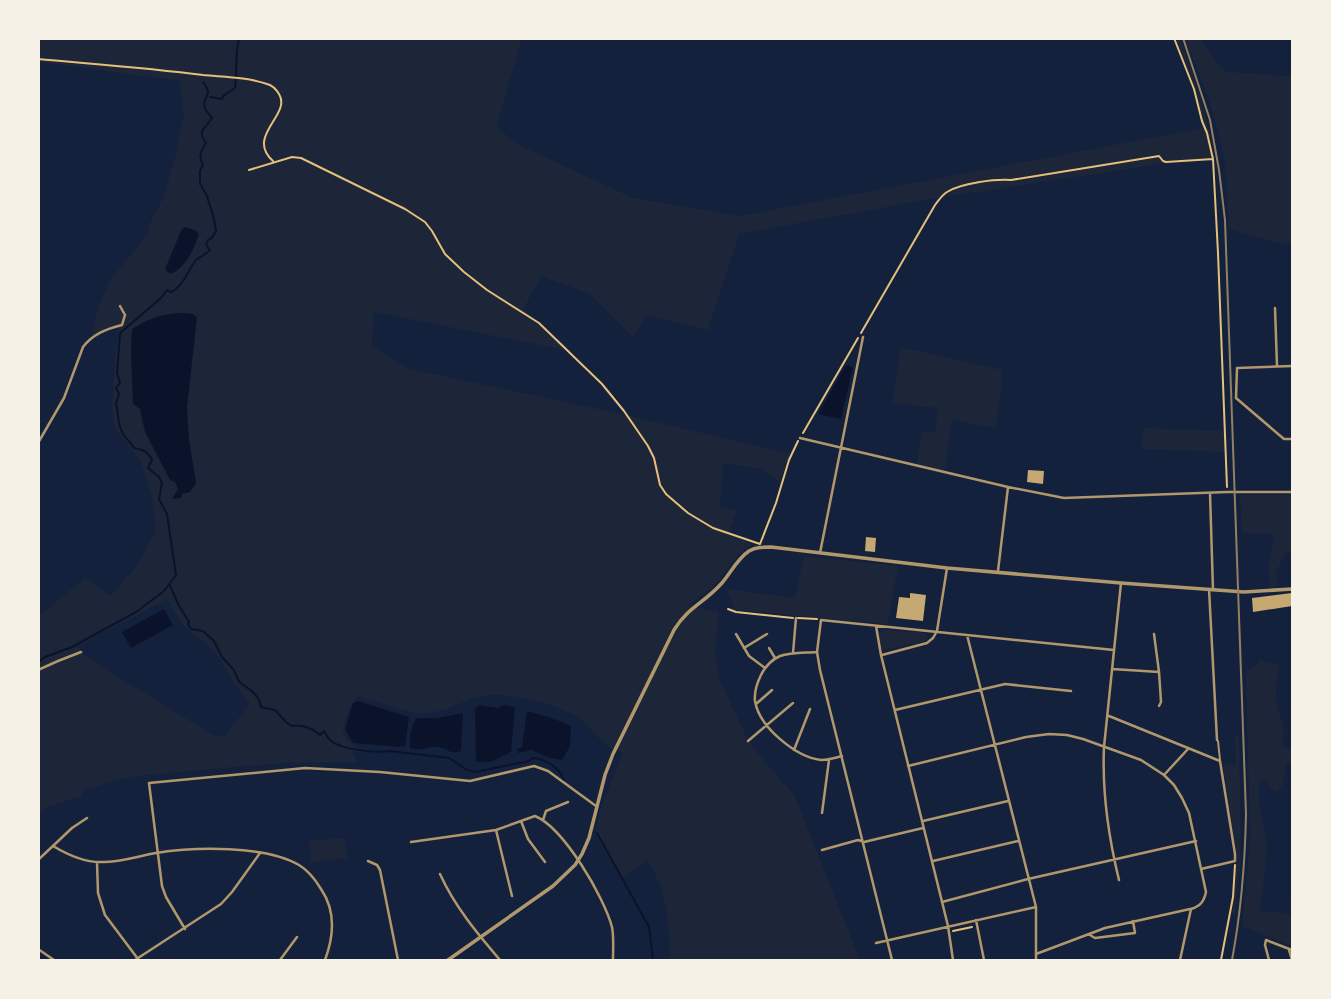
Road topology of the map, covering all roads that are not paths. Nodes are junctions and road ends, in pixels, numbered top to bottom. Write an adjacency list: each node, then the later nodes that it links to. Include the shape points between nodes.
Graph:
1 (120, 306): 8 (street, via 125,314 122,324 100,332 83,347 64,398)
2 (1275, 308): 4 (street)
3 (863, 337): 9 (street)
4 (1277, 366): 5 (street); 7 (street, via 1237,368 1236,398 1284,439)
5 (1293, 366)
6 (800, 438): 9 (street)
7 (1293, 439)
8 (38, 443)
9 (841, 448): 10 (street); 13 (street)
10 (1008, 488): 12 (street, via 1064,498); 15 (street)
11 (1293, 492): 12 (street)
12 (1210, 493): 18 (street)
13 (820, 553): 14 (street); 61 (street, via 771,547 751,550 713,592 684,615 613,754)
14 (947, 568): 15 (street); 21 (street)
15 (998, 572): 16 (street)
16 (1121, 583): 18 (street); 28 (street)
17 (1293, 589): 18 (street)
18 (1211, 590): 48 (street)
19 (796, 618): 31 (street)
20 (876, 626): 21 (street); 30 (street, via 821,620); 32 (street)
21 (937, 631): 25 (street); 32 (street, via 927,643)
22 (736, 634): 26 (street)
23 (767, 634): 26 (street)
24 (1154, 634): 37 (street)
25 (967, 635): 28 (street); 39 (street)
26 (744, 648): 34 (street)
27 (769, 648): 33 (street)
28 (1114, 650): 35 (street)
29 (81, 652): 36 (street)
30 (817, 652): 31 (street); 54 (street)
31 (793, 653): 33 (street)
32 (881, 655): 45 (street)
33 (775, 658): 34 (street)
34 (765, 668): 42 (street, via 758,680)
35 (1112, 669): 37 (street); 46 (street)
36 (38, 670)
37 (1160, 672): 43 (street)
38 (772, 690): 42 (street)
39 (981, 690): 40 (street, via 1008,684); 45 (street); 50 (street)
40 (1071, 691)
41 (793, 702): 47 (street)
42 (756, 704): 47 (street)
43 (1159, 706)
44 (810, 709): 53 (street)
45 (895, 710): 57 (street)
46 (1108, 716): 51 (street); 52 (street)
47 (767, 725): 49 (street); 53 (street)
48 (1217, 740): 56 (lane)
49 (748, 741)
50 (994, 744): 51 (street, via 1049,734); 57 (street); 59 (street)
51 (1104, 747): 58 (street, via 1141,760); 77 (street, via 1104,796)
52 (1189, 748): 56 (street); 58 (street)
53 (794, 750): 55 (street)
54 (843, 756): 55 (street); 72 (street)
55 (829, 760): 62 (street)
56 (1220, 761): 84 (street, via 1235,861)
57 (908, 766): 66 (street)
58 (1164, 775): 70 (street, via 1182,798)
59 (1008, 800): 66 (street); 69 (street)
60 (568, 802): 64 (street, via 546,811)
61 (597, 807): 75 (street, via 534,766 470,781 304,768 149,783); 79 (street)
62 (822, 813)
63 (87, 818): 73 (street)
64 (543, 820): 65 (street); 79 (street)
65 (521, 821): 68 (street); 82 (street)
66 (922, 822): 67 (street)
67 (923, 828): 72 (street); 83 (street)
68 (496, 830): 71 (street); 88 (street)
69 (1018, 841): 83 (street); 86 (street)
70 (1196, 841): 77 (street); 84 (street)
71 (411, 842)
72 (864, 842): 74 (street); 99 (street)
73 (53, 846): 78 (street); 80 (street)
74 (822, 850)
75 (157, 853): 76 (street, via 197,849); 80 (street); 95 (street, via 166,897)
76 (260, 853): 95 (street, via 221,904); 107 (street, via 300,866 324,893 333,925)
77 (1114, 859): 86 (street); 87 (street)
78 (38, 860)
79 (579, 860): 98 (street, via 553,886); 111 (street, via 612,929)
80 (97, 862): 104 (street, via 98,893 105,915)
81 (368, 862): 108 (street, via 380,870)
82 (545, 862)
83 (932, 862): 89 (street)
84 (1202, 869): 91 (street, via 1204,901)
85 (440, 874): 98 (street, via 451,898)
86 (1028, 879): 89 (street); 90 (street)
87 (1119, 880)
88 (512, 896)
89 (942, 902): 94 (street)
90 (1036, 907): 92 (street); 103 (street)
91 (1191, 909): 93 (street); 116 (street)
92 (976, 920): 94 (street); 114 (street)
93 (1133, 921): 96 (street); 96 (street, via 1135,933 1094,938)
94 (948, 926): 99 (street); 113 (street)
95 (185, 929): 104 (street)
96 (1089, 934): 103 (street)
97 (298, 937): 106 (street)
98 (481, 937): 109 (street); 110 (street)
99 (888, 940): 100 (street); 112 (street)
100 (876, 943)
101 (38, 949): 105 (street)
102 (1291, 950): 117 (street, via 1266,940); 118 (street)
103 (1035, 954): 115 (street)
104 (137, 960)
105 (54, 961)
106 (280, 961)
107 (325, 961)
108 (398, 961)
109 (448, 961)
110 (500, 961)
111 (613, 961)
112 (892, 961)
113 (953, 961)
114 (984, 961)
115 (1035, 961)
116 (1180, 961)
117 (1269, 961)
118 (1292, 961)

